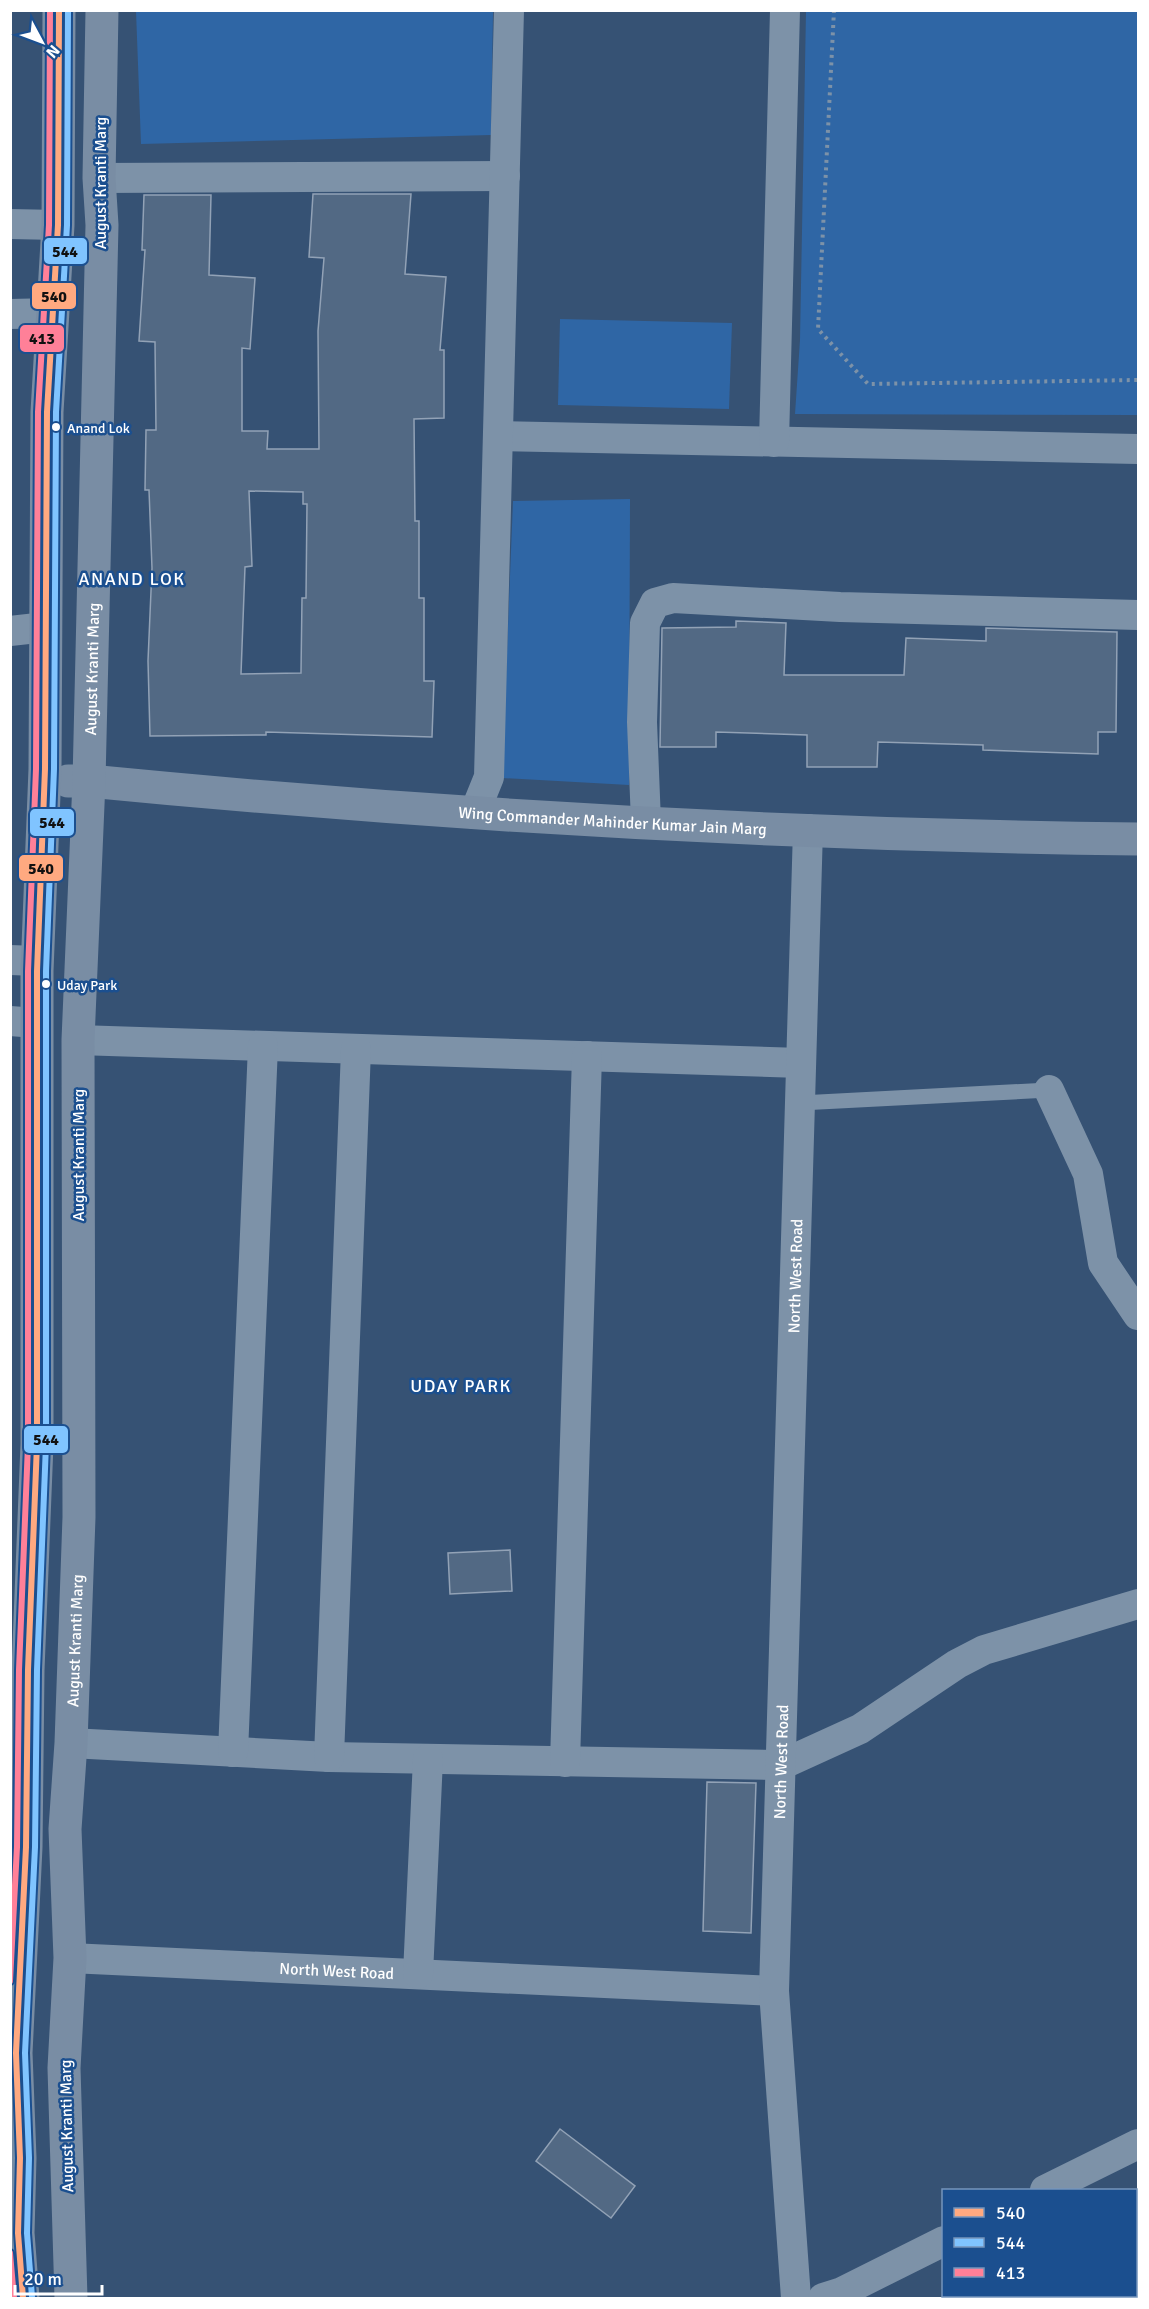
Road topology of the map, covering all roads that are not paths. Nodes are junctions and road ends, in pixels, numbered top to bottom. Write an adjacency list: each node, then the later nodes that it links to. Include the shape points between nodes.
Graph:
1 (59, 10): 8 (main road)
2 (102, 10): 6 (main road, August Kranti Marg)
3 (509, 10): 5 (street)
4 (785, 10): 12 (street)
5 (505, 176): 6 (street); 11 (street)
6 (99, 178): 17 (main road, August Kranti Marg)
7 (10, 224): 8 (street)
8 (58, 225): 9 (main road)
9 (53, 313): 10 (street); 15 (main road, via 47,412)
10 (10, 315)
11 (498, 436): 12 (street); 19 (street, via 489,777)
12 (774, 442): 13 (street)
13 (1138, 449)
14 (1138, 615): 20 (street, via 673,598 655,603 645,623 642,722)
15 (46, 627): 16 (street); 18 (main road)
16 (10, 631)
17 (89, 781): 18 (main road, Wing Commander Mahinder Kumar Jain Marg); 19 (main road, Wing Commander Mahinder Kumar Jain Marg); 25 (main road, August Kranti Marg)
18 (44, 782): 23 (main road)
19 (474, 814): 20 (main road, Wing Commander Mahinder Kumar Jain Marg)
20 (646, 822): 21 (main road, Wing Commander Mahinder Kumar Jain Marg)
21 (808, 829): 22 (main road, Wing Commander Mahinder Kumar Jain Marg); 29 (street, North West Road)
22 (1138, 839)
23 (24, 961): 24 (main road)
24 (23, 1022): 45 (main road, via 37,1444 16,2053 20,2158)
25 (78, 1040): 26 (street); 34 (main road, August Kranti Marg, via 79,1517)
26 (263, 1046): 27 (street); 35 (street)
27 (356, 1049): 28 (street); 36 (street)
28 (587, 1056): 29 (street); 38 (street)
29 (801, 1063): 31 (street, North West Road)
30 (1049, 1090): 31 (lane); 32 (street, via 1088,1174 1103,1263)
31 (800, 1103): 39 (street, North West Road)
32 (1138, 1315)
33 (1138, 1604): 39 (street, via 984,1650 860,1729)
34 (71, 1743): 35 (street); 40 (main road, August Kranti Marg, via 65,1829)
35 (233, 1752): 36 (street)
36 (329, 1757): 37 (street)
37 (428, 1759): 38 (street); 41 (street)
38 (565, 1762): 39 (street)
39 (780, 1765): 42 (street, North West Road)
40 (70, 1958): 41 (street, North West Road); 48 (main road, August Kranti Marg, via 64,2068)
41 (418, 1974): 42 (street, North West Road)
42 (774, 1990): 49 (street)
43 (1138, 2144): 44 (street)
44 (1047, 2189)
45 (14, 2232): 47 (main road)
46 (942, 2242): 50 (street)
47 (23, 2298)
48 (71, 2298)
49 (796, 2298)
50 (823, 2298)

